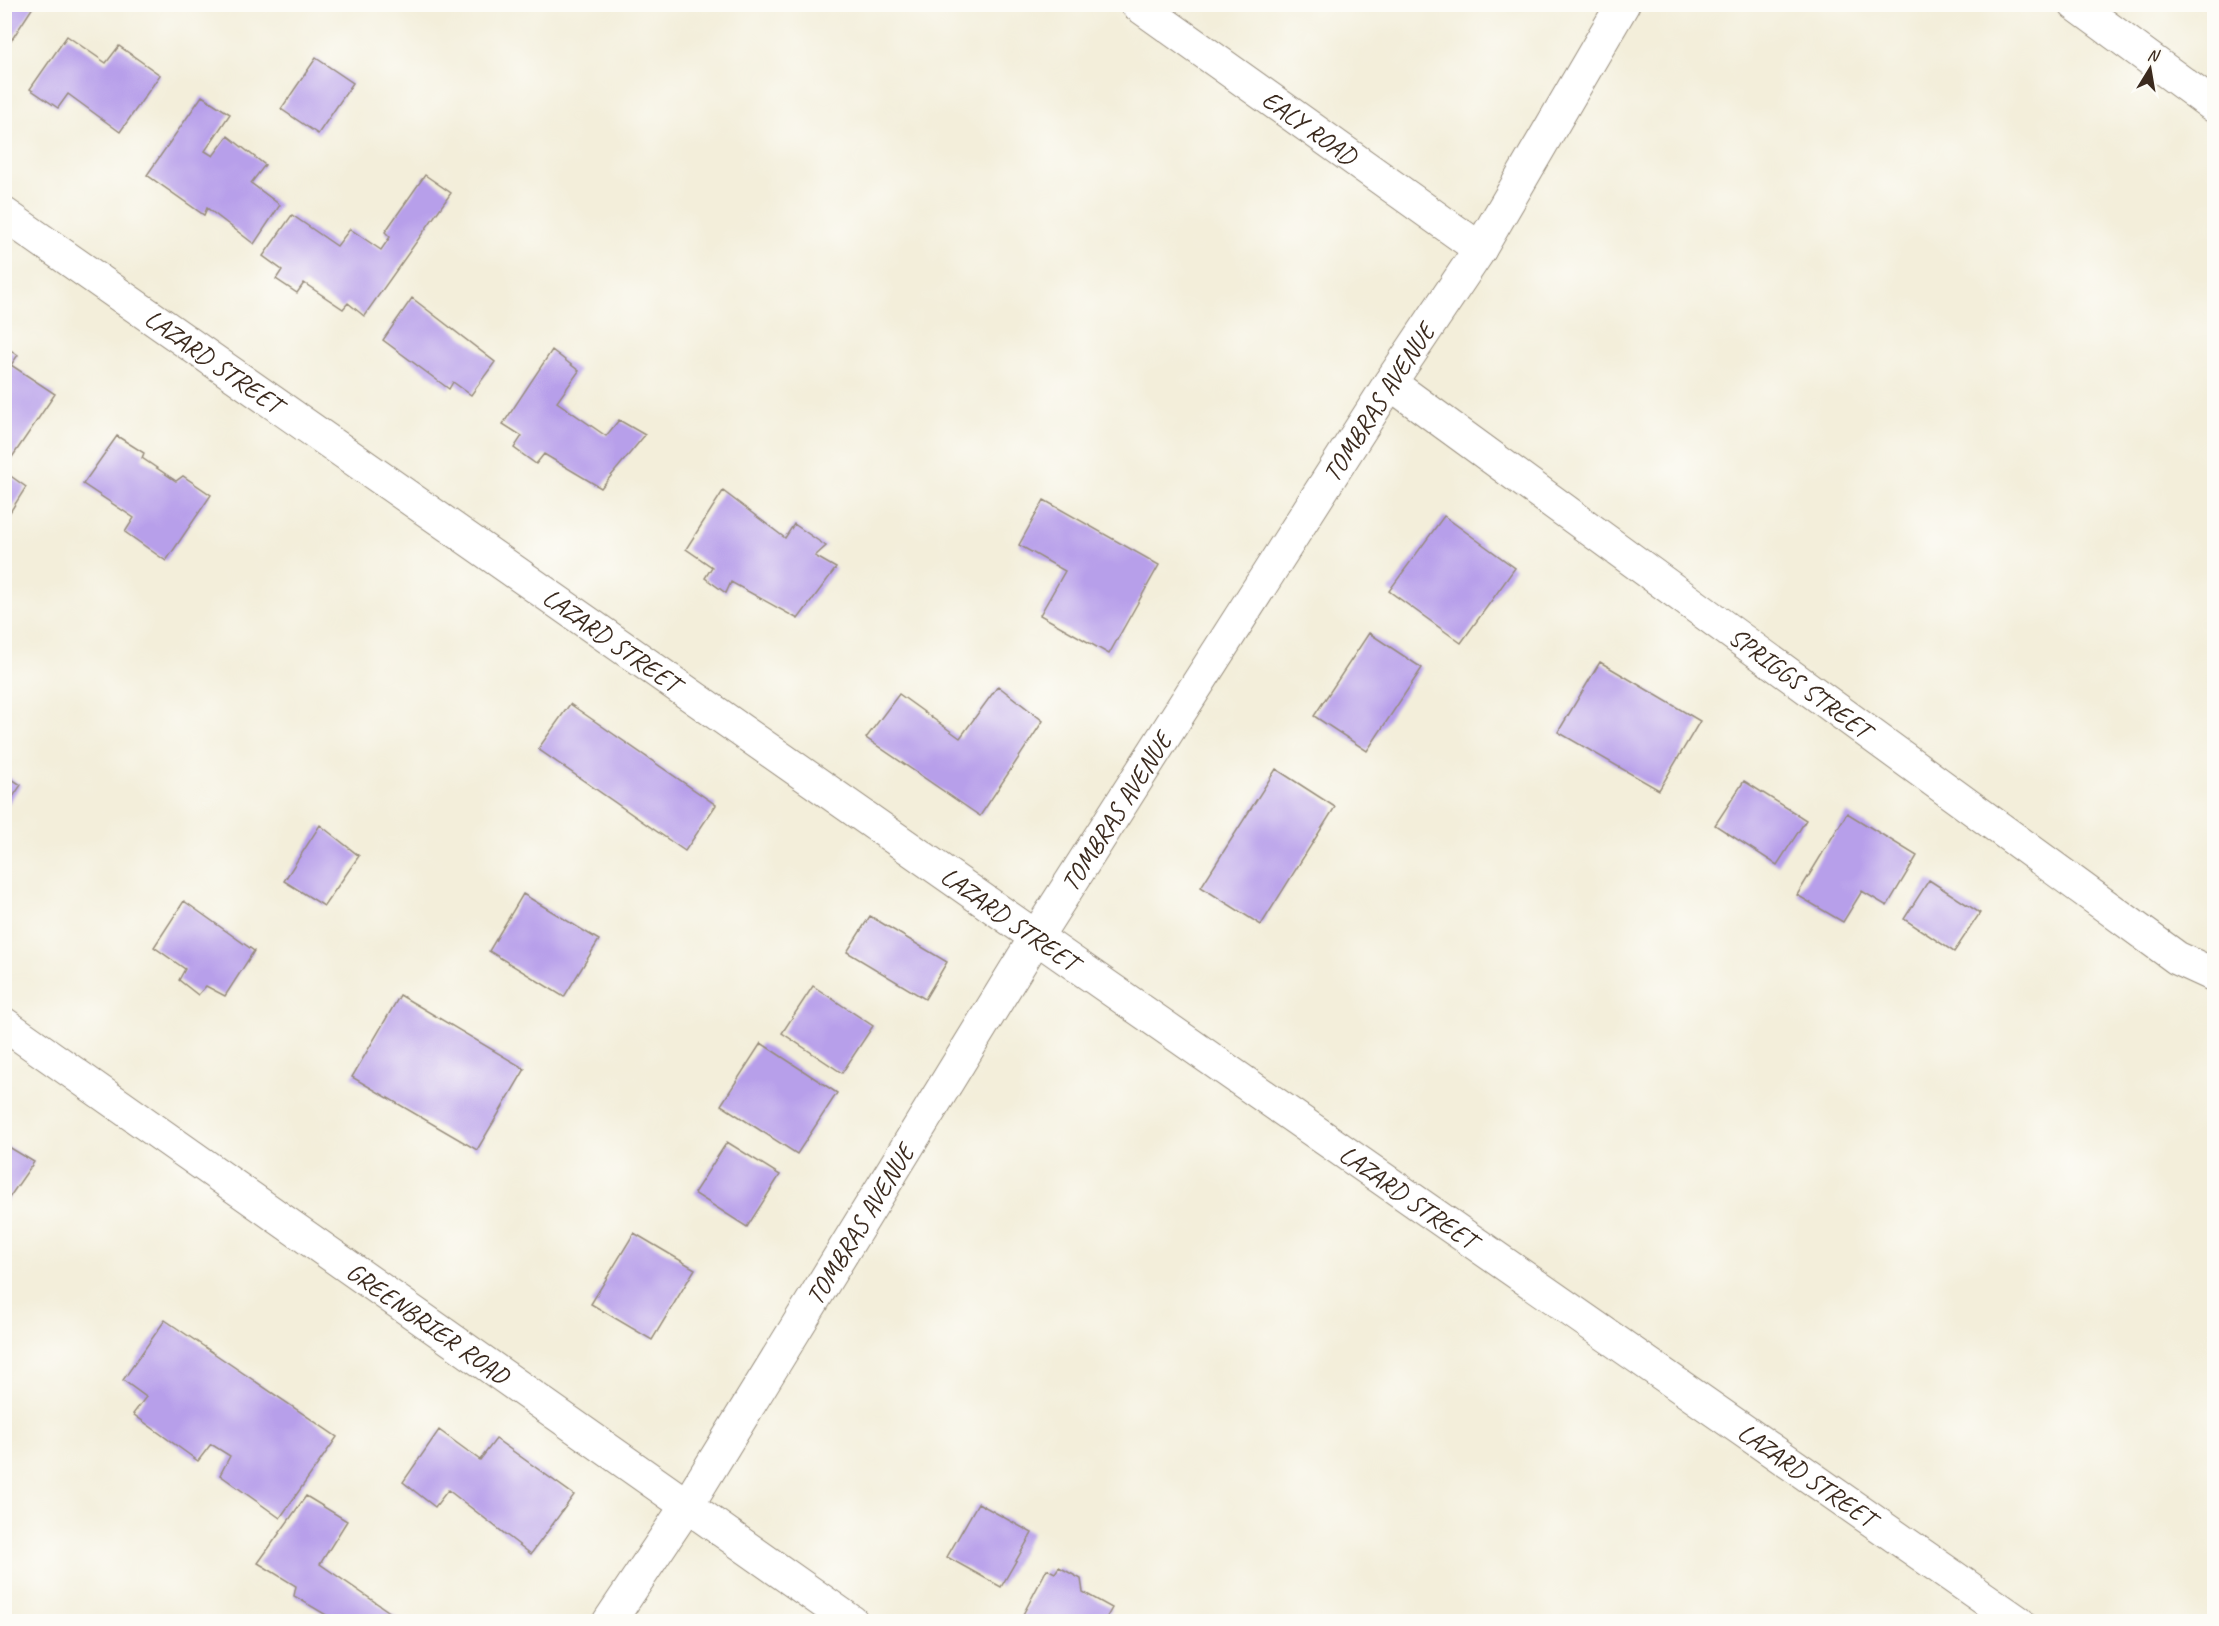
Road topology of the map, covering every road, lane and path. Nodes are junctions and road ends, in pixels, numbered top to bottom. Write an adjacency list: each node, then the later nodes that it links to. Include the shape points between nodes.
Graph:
1 (1137, 4): 6 (street, EALY ROAD)
2 (1623, 4): 6 (street, TOMBRAS AVENUE)
3 (2075, 4): 4 (street)
4 (2214, 106)
5 (4, 214): 8 (street, LAZARD STREET)
6 (1480, 249): 7 (street, TOMBRAS AVENUE)
7 (1390, 383): 8 (street, TOMBRAS AVENUE); 9 (street, SPRIGGS STREET, via 2177,958)
8 (1036, 937): 11 (street, TOMBRAS AVENUE); 14 (street, LAZARD STREET)
9 (2214, 975)
10 (4, 1024): 11 (street, GREENBRIER ROAD)
11 (688, 1504): 12 (street, TOMBRAS AVENUE); 13 (street, GREENBRIER ROAD)
12 (609, 1622)
13 (852, 1622)
14 (2018, 1622)

